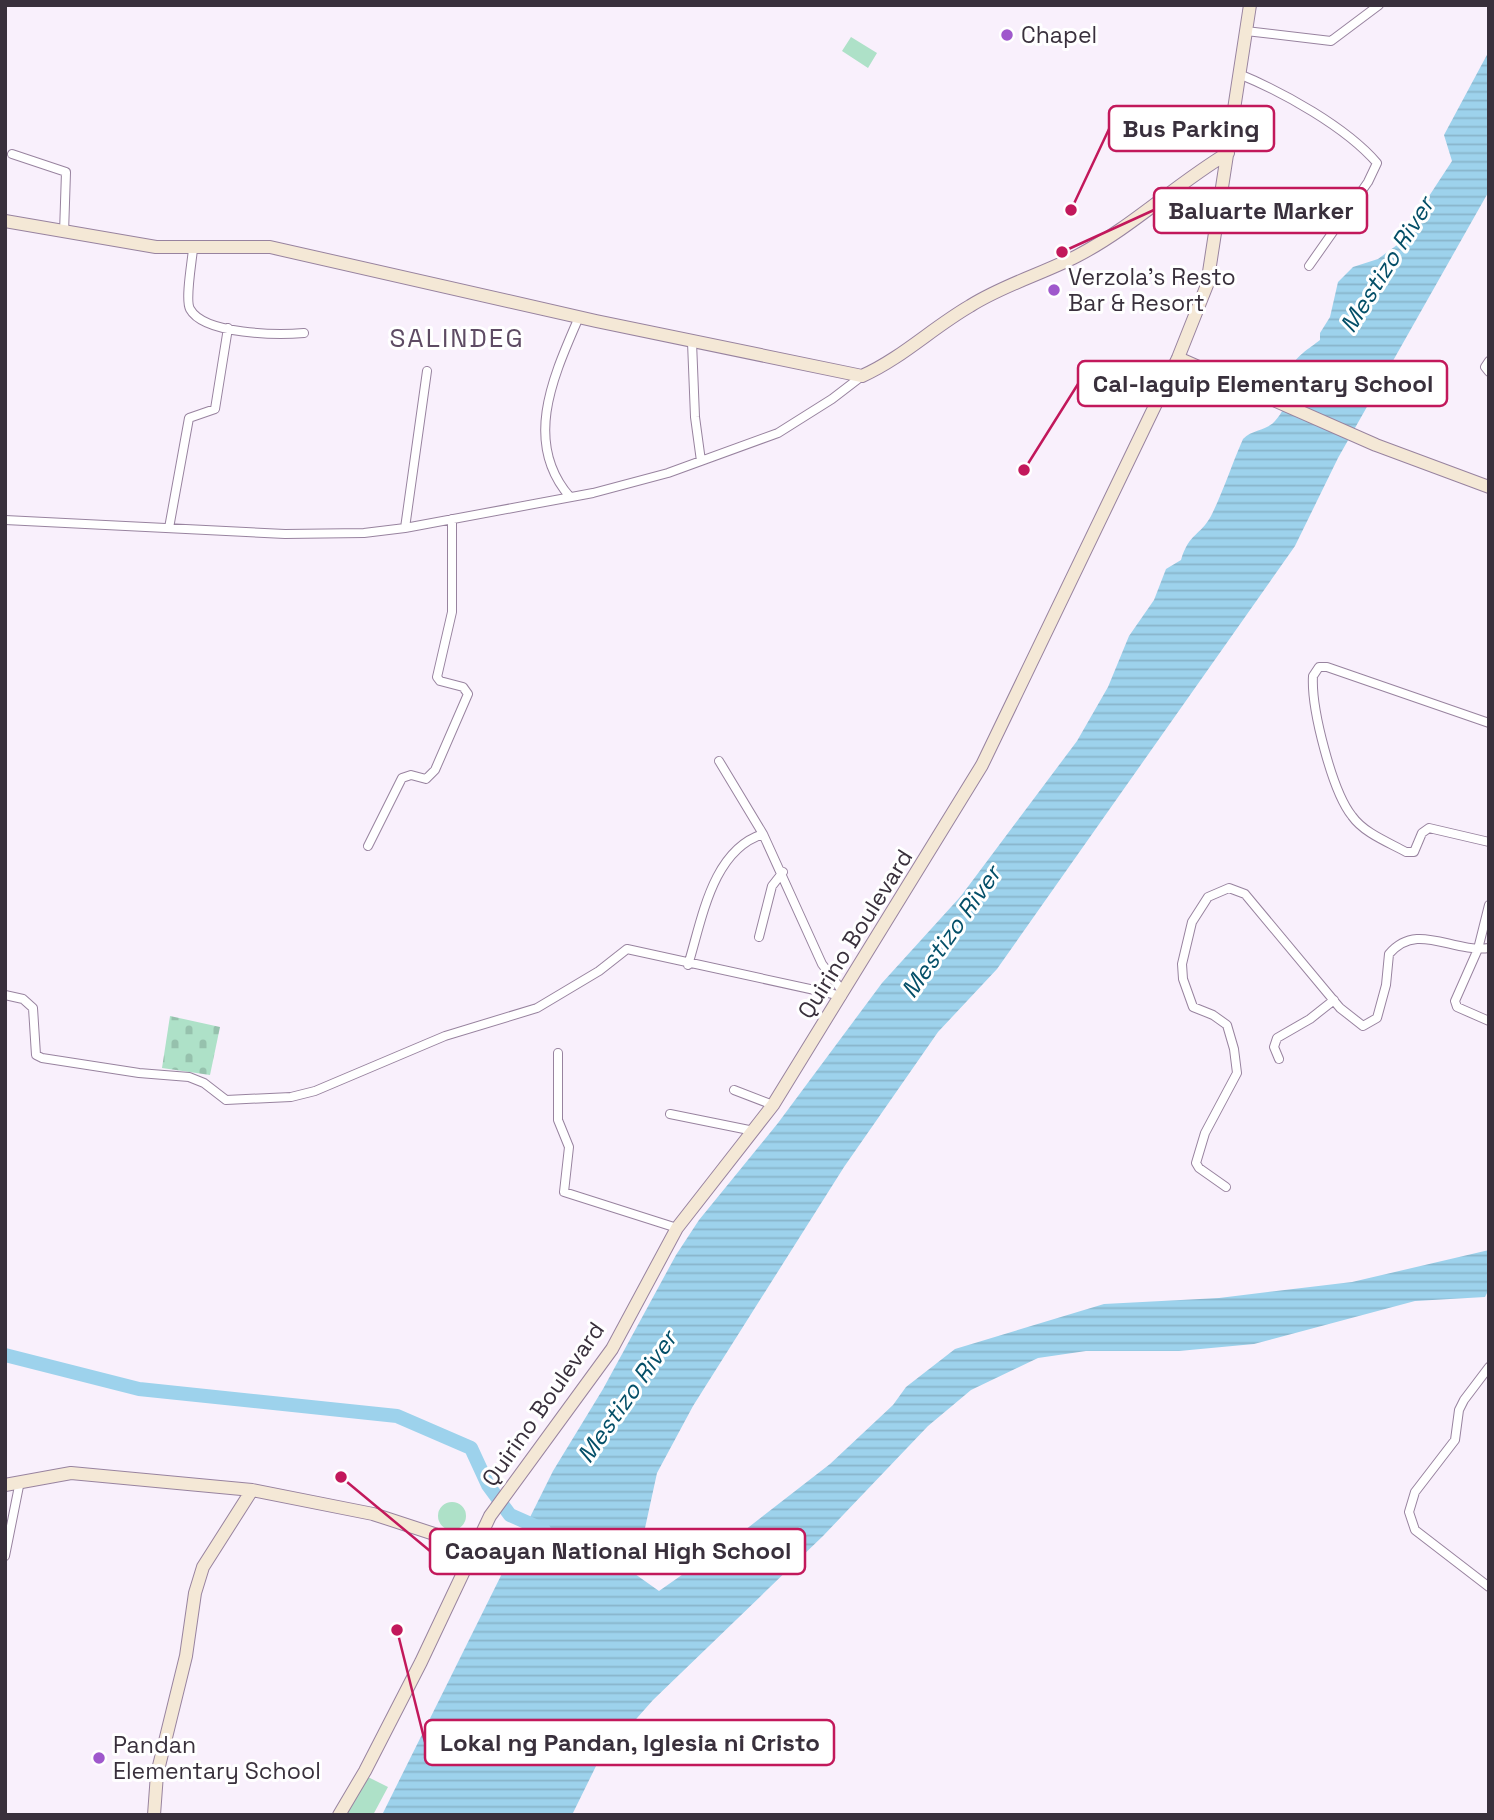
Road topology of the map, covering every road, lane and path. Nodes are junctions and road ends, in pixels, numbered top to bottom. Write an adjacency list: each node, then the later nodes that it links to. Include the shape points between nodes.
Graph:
1 (1250, 5): 3 (street, Quirino Boulevard)
2 (1378, 5): 3 (street, via 1331,41)
3 (1246, 31): 4 (street, Quirino Boulevard)
4 (1239, 74): 5 (street, Quirino Boulevard); 10 (street, via 1307,109 1377,163)
5 (1228, 153): 15 (street, Quirino Boulevard, via 1212,271); 19 (street, via 1108,237 981,298 895,360)
6 (12, 154): 8 (street, via 66,172)
7 (5, 221): 8 (street)
8 (64, 233): 9 (street)
9 (193, 249): 11 (street, via 270,247); 12 (street, via 190,310)
10 (1309, 266)
11 (579, 317): 14 (street); 22 (street, via 557,372 544,442 552,475)
12 (228, 328): 13 (street, via 258,335); 25 (street, via 215,409 188,421)
13 (304, 332)
14 (692, 342): 19 (street); 20 (street)
15 (1178, 358): 21 (street, via 1376,445); 38 (street, Quirino Boulevard, via 982,765)
16 (1489, 361): 18 (street, via 1485,367)
17 (427, 371): 26 (street)
18 (1489, 372)
19 (862, 376): 20 (street, via 778,433)
20 (701, 461): 22 (street, via 616,488)
21 (1489, 487)
22 (569, 497): 23 (street)
23 (453, 519): 26 (street); 31 (street, via 452,612 437,677 463,687 468,694 435,770 426,779 402,778)
24 (5, 520): 25 (street)
25 (169, 528): 26 (street, via 285,534)
26 (405, 528)
27 (1489, 723): 30 (street, via 1327,667 1319,667 1313,676 1318,724 1340,798 1352,817 1406,852 1414,852 1429,828)
28 (719, 761): 29 (street)
29 (763, 834): 32 (street); 37 (street, via 739,846 721,867)
30 (1489, 842)
31 (368, 846)
32 (783, 872): 34 (street, via 772,886); 38 (street, via 822,964)
33 (1489, 905): 36 (street)
34 (759, 937)
35 (1489, 948): 36 (street)
36 (1477, 952): 40 (street, via 1421,938 1404,940 1389,954 1384,995 1377,1018 1368,1026 1356,1023); 41 (street, via 1455,1003)
37 (688, 965): 38 (street); 39 (street, via 626,949 537,1008 445,1036 315,1091 272,1100 226,1100 189,1077 42,1058 34,1047 33,1008 23,999)
38 (843, 994): 45 (street, Quirino Boulevard)
39 (5, 995)
40 (1334, 1000): 43 (street, via 1277,1038 1274,1047); 48 (street, via 1245,894 1234,888 1222,889 1198,909 1182,964 1183,979 1193,1007 1227,1026 1237,1073 1205,1133 1196,1163)
41 (1489, 1021)
42 (558, 1054): 49 (street, via 558,1120 569,1147 564,1192)
43 (1279, 1059)
44 (734, 1090): 45 (street)
45 (774, 1105): 47 (street, Quirino Boulevard)
46 (670, 1114): 47 (street)
47 (754, 1131): 49 (street, Quirino Boulevard)
48 (1226, 1187)
49 (677, 1228): 54 (street, Quirino Boulevard, via 612,1349 490,1516)
50 (1489, 1367): 56 (street, via 1464,1400 1455,1440 1415,1492 1409,1512 1415,1530)
51 (20, 1480): 52 (street); 53 (street, via 49,1474 94,1474); 55 (street)
52 (5, 1485)
53 (252, 1490): 54 (street, via 373,1514); 57 (street, via 203,1567 195,1593 186,1656 157,1774)
54 (474, 1547): 58 (street, Quirino Boulevard, via 421,1662)
55 (5, 1556)
56 (1489, 1587)
57 (154, 1815)
58 (339, 1815)

